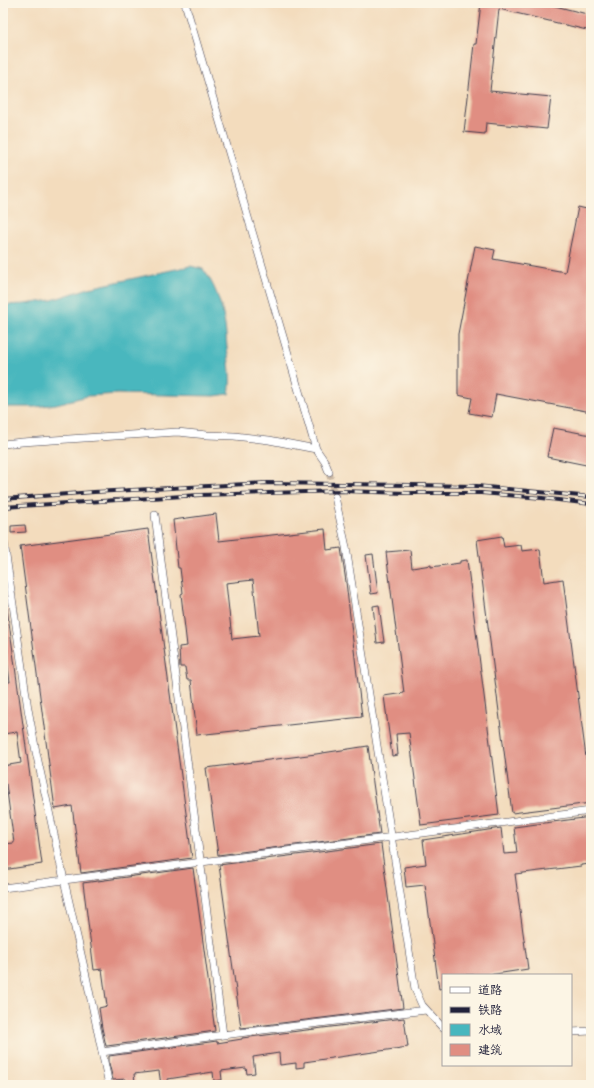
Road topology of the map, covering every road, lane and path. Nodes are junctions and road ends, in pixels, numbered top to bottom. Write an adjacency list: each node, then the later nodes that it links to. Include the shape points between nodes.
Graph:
1 (185, 3): 3 (street)
2 (3, 444): 3 (street, via 177,432 269,440)
3 (316, 449): 4 (street)
4 (329, 472)
5 (335, 497): 9 (street, via 346,548)
6 (155, 515): 10 (street)
7 (3, 535): 11 (street, via 28,708)
8 (591, 811): 9 (street)
9 (391, 837): 10 (street); 13 (street, via 415,989)
10 (201, 862): 11 (street); 17 (street)
11 (64, 880): 12 (street); 18 (street)
12 (3, 888)
13 (426, 1010): 14 (street); 17 (street)
14 (442, 1027)
15 (591, 1031): 16 (street)
16 (572, 1032)
17 (223, 1035): 18 (street)
18 (102, 1052): 19 (street)
19 (109, 1085)

